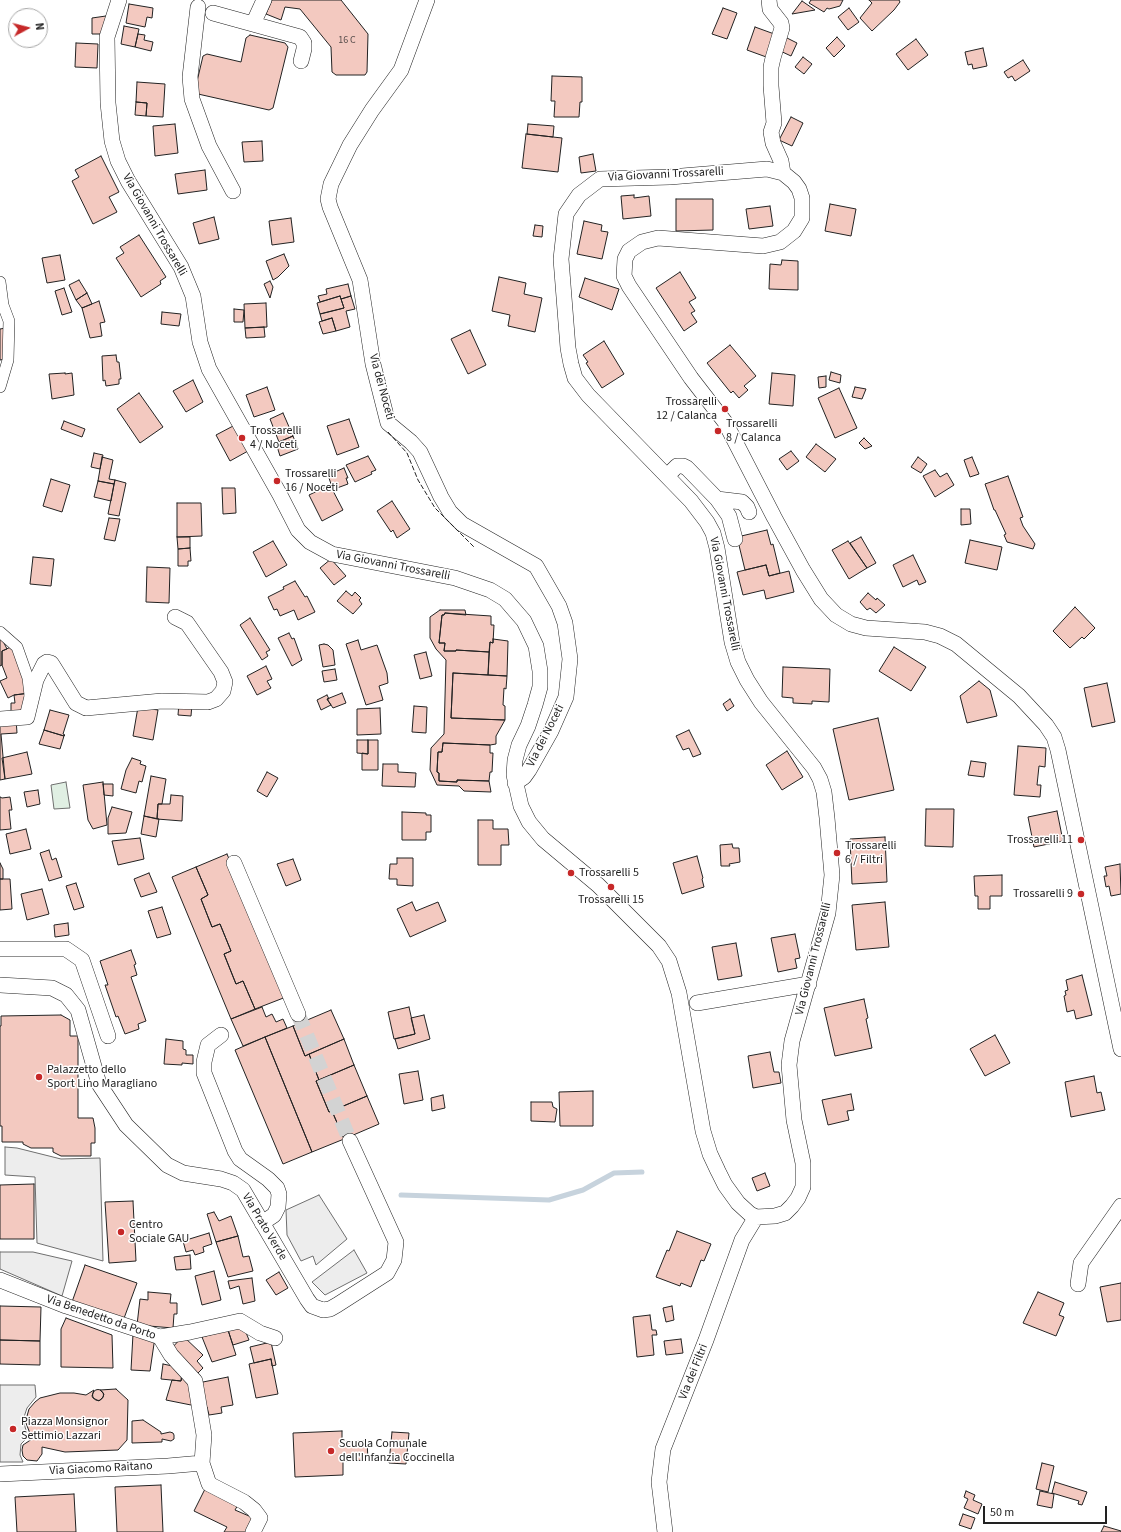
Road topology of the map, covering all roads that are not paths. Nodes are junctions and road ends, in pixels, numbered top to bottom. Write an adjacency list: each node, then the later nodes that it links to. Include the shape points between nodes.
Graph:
1 (119, 0): 21 (street, Via Giovanni Trossarelli, via 107,38 108,103 112,141 128,181 181,267 193,296 200,342 209,369 298,530 310,542 332,554 455,578 490,590 505,599 516,610 536,646 540,687 515,760)
2 (264, 0): 7 (street)
3 (427, 0): 21 (street, Via dei Noceti, via 401,70 350,145 331,184 328,199 360,280 374,364 388,422 420,452 441,497 450,512 462,524 536,566 559,606 565,623 570,659 566,697 529,770)
4 (769, 0): 9 (street, via 770,9 782,28 771,67 774,122 771,132)
5 (196, 4): 6 (street); 10 (street, via 190,77 192,99 209,146)
6 (214, 6): 7 (street)
7 (253, 24): 8 (street, via 300,37 304,43)
8 (301, 61)
9 (783, 173): 13 (street, Via Giovanni Trossarelli, via 756,169 670,177 600,179 578,195 566,214 561,259 571,364 576,378 588,395); 30 (street, via 794,182 802,198 802,218 788,238 763,246 653,238 629,251 625,259 624,276 691,378 725,422 774,517 821,599 836,615 851,624 866,628 925,632 956,644 1019,696 1054,737)
10 (233, 191)
11 (0, 282): 12 (street, via 3,305 9,321 8,360)
12 (0, 387)
13 (667, 476): 14 (street, via 677,466 683,466); 24 (street, Via Giovanni Trossarelli, via 691,501 713,533 732,642 738,662 761,702 814,768 824,792 832,875 828,913)
14 (717, 498): 15 (street, via 742,502); 16 (street, via 729,516)
15 (748, 512)
16 (735, 539)
17 (175, 617): 19 (street, via 187,624 221,672 225,682 223,691 216,699 208,702 162,701 86,708 76,703 51,662 47,662 36,680)
18 (0, 632): 19 (street, via 17,647 28,678 30,694)
19 (27, 717): 20 (street)
20 (0, 719)
21 (515, 783): 33 (street, Via Giovanni Trossarelli, via 525,814 534,830 637,923 659,946 669,961 679,993 703,1131 710,1154 730,1194 743,1209)
22 (234, 863): 27 (street)
23 (0, 949): 29 (street, via 66,949 82,960)
24 (808, 984): 26 (street); 33 (street, Via Giovanni Trossarelli, via 792,1041 789,1065 794,1120 803,1163 803,1187 798,1198 785,1213)
25 (0, 985): 34 (street, Via Prato Verde, via 52,988 66,995 78,1010 99,1084 126,1125 166,1165 183,1173 221,1179 243,1190)
26 (697, 1003)
27 (298, 1014)
28 (221, 1035): 34 (street, via 208,1045 204,1073 240,1159 277,1188 278,1208 274,1215)
29 (108, 1036)
30 (1121, 1049)
31 (350, 1141): 34 (street, Via Prato Verde, via 396,1242 394,1260 387,1273 330,1309 312,1306)
32 (1121, 1206): 36 (street, via 1081,1263)
33 (756, 1217): 42 (street, Via dei Filtri, via 742,1240 663,1449 659,1482)
34 (262, 1223)
35 (0, 1280): 37 (street, Via Benedetto da Porto, via 66,1306)
36 (1078, 1284)
37 (160, 1337): 38 (street, via 240,1321 260,1333); 39 (street, Via Benedetto da Porto, via 171,1355 195,1381 204,1435)
38 (275, 1338)
39 (202, 1463): 40 (street, Via Giacomo Raitano); 41 (street, Via Benedetto da Porto, via 209,1484 244,1502 260,1518)
40 (0, 1474)
41 (253, 1532)
42 (665, 1532)

